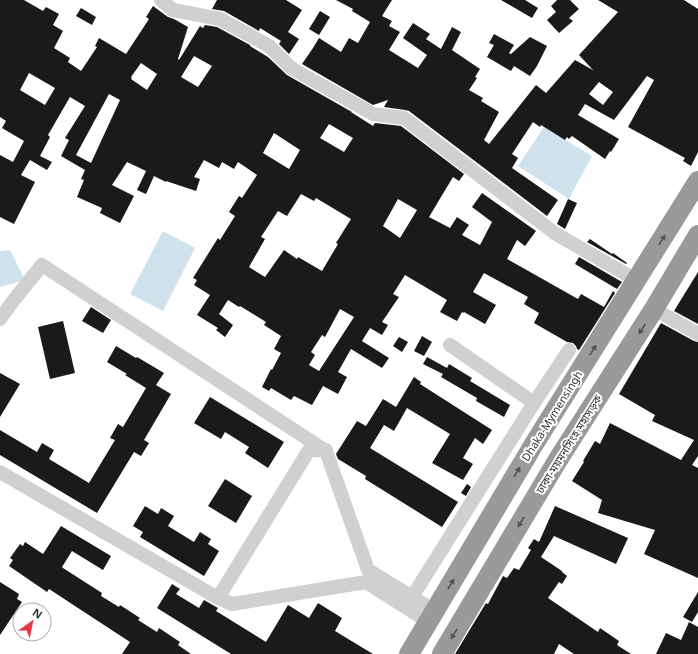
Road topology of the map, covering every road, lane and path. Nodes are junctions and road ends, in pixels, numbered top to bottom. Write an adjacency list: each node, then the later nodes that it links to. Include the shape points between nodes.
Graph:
1 (161, 0): 4 (street, via 173,10 220,19 269,46 290,68 373,114 404,118 556,234)
2 (698, 181): 4 (highway, Dhaka-Mymensingh, one-way to 2)
3 (698, 236): 6 (highway, ঢাকা-ময়মনসিংহ মহাসড়ক)
4 (636, 280): 16 (highway, Dhaka-Mymensingh, one-way to 4, via 534,444)
5 (6, 303): 7 (street); 12 (street, via 42,265)
6 (654, 309): 8 (street); 18 (highway, ঢাকা-ময়মনসিংহ মহাসড়ক, one-way to 18, via 559,458)
7 (0, 319)
8 (698, 334)
9 (450, 345): 11 (street)
10 (569, 350): 11 (street)
11 (534, 403): 14 (street)
12 (326, 450): 14 (street, via 368,570); 15 (street, via 309,450)
13 (0, 472): 15 (street)
14 (412, 597): 16 (street)
15 (218, 598): 16 (street, via 232,604 366,582)
16 (432, 617): 17 (highway, Dhaka-Mymensingh)
17 (410, 654)
18 (442, 654)

